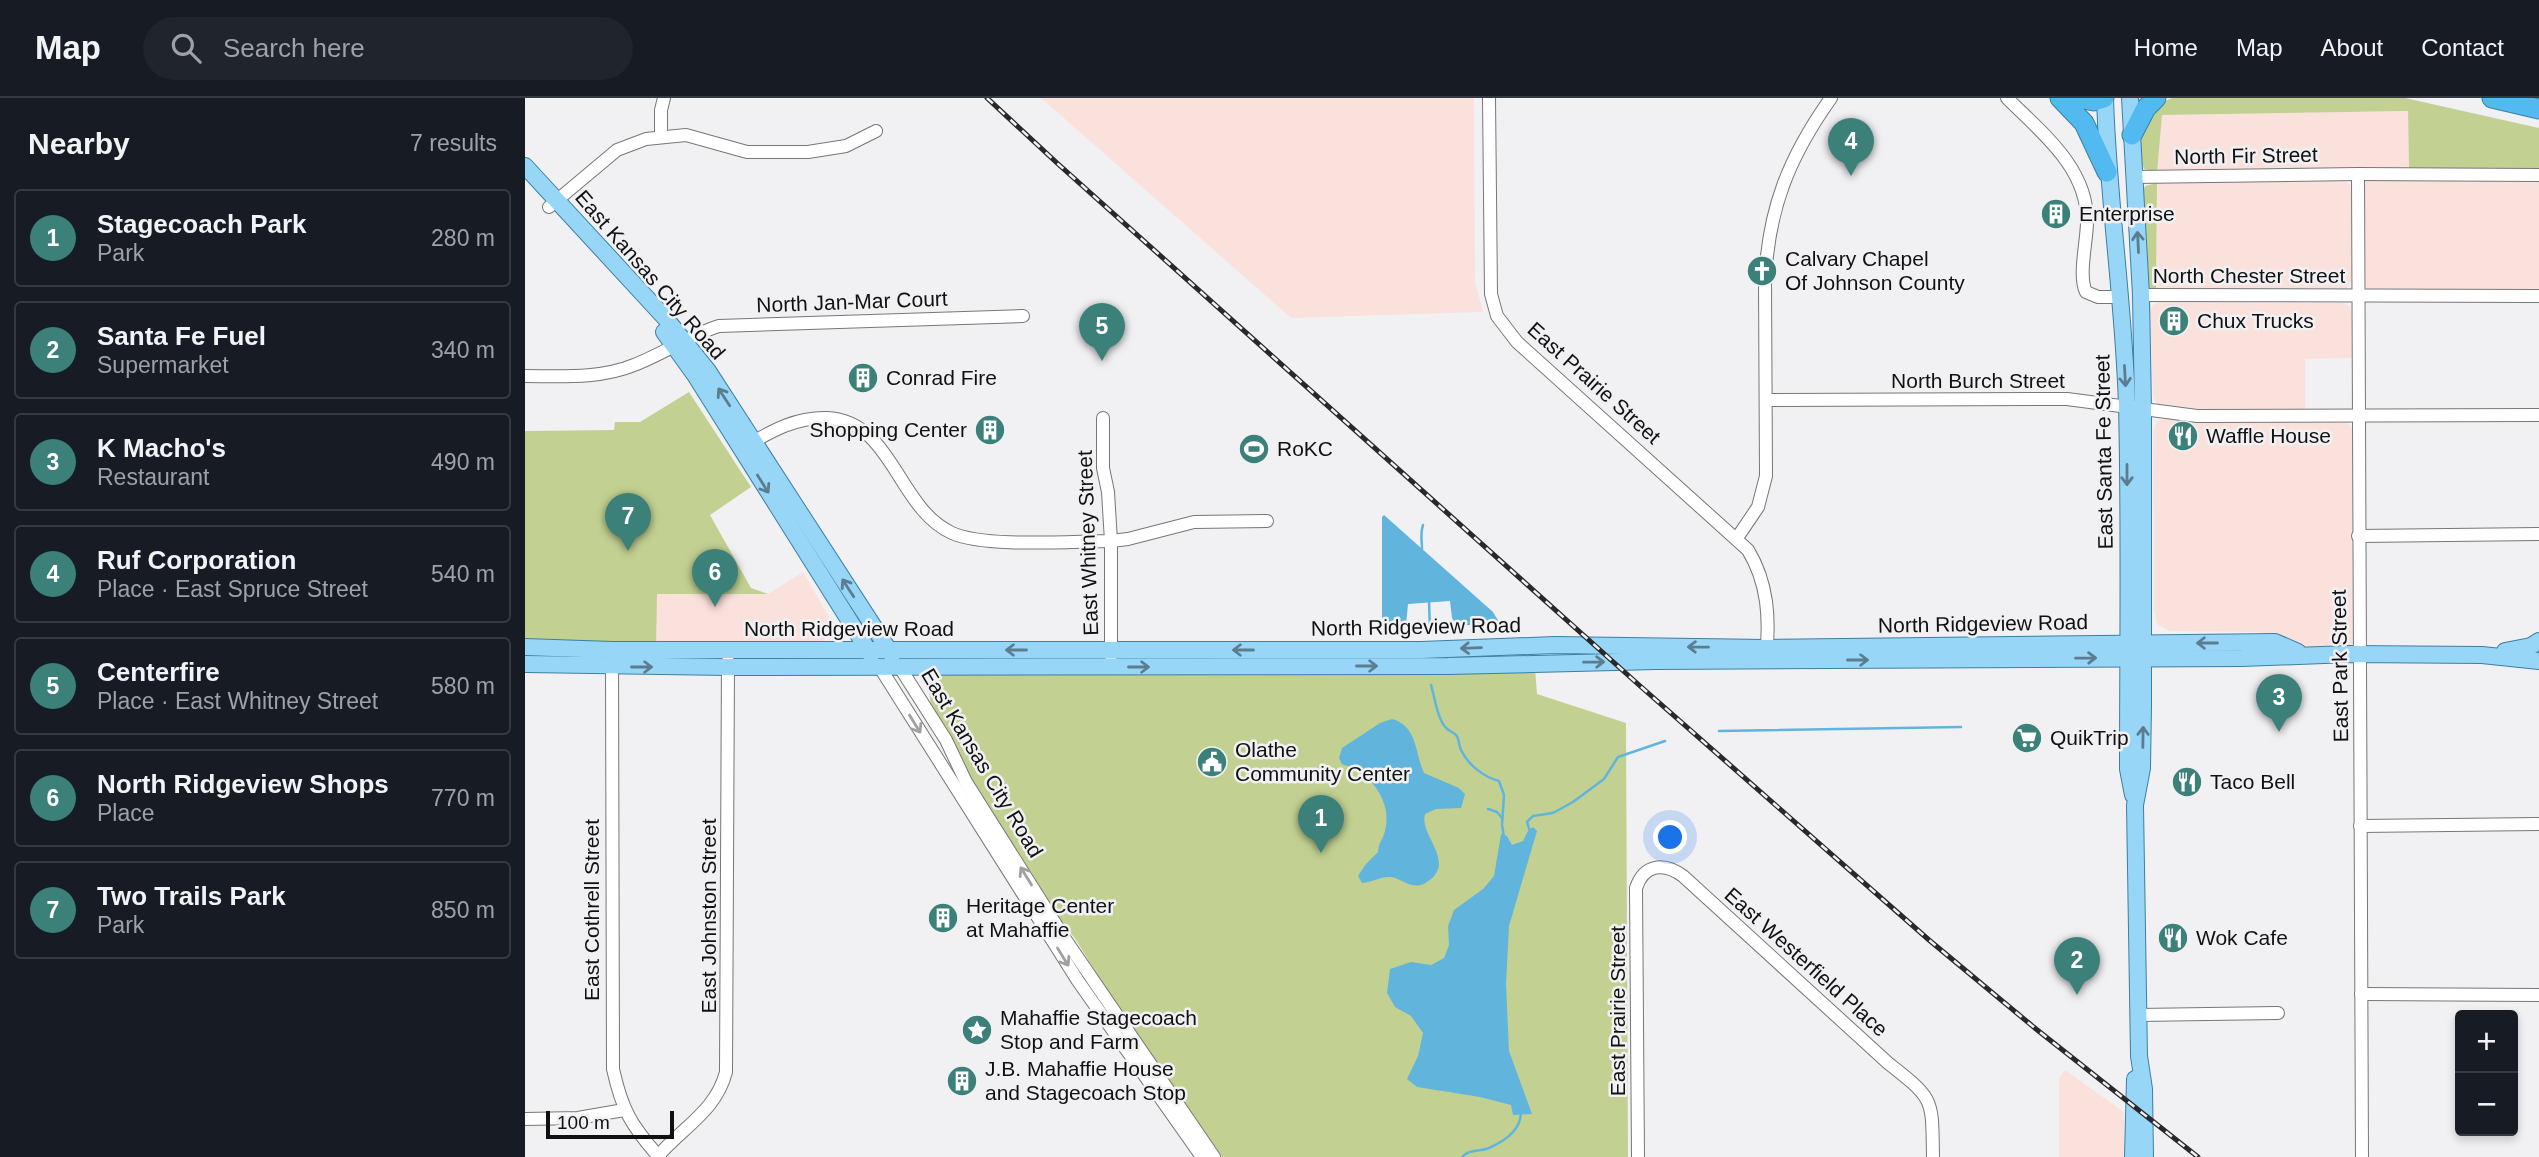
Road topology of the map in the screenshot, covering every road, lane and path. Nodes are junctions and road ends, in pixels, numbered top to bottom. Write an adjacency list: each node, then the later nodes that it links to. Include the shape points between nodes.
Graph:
1 (664, 98): 14 (street)
2 (1489, 98): 40 (street, East Prairie Street, via 1491,294 1497,316 1556,379)
3 (1831, 98): 31 (street, via 1796,152 1772,216 1765,282)
4 (2007, 98): 26 (street, via 2064,157 2081,186 2087,210 2086,292)
5 (2060, 98): 16 (highway, via 2084,123)
6 (2077, 98): 7 (highway)
7 (2105, 98): 16 (main road, East Santa Fe Street)
8 (2130, 98): 13 (main road, East Santa Fe Street)
9 (2157, 98): 13 (highway, via 2146,108)
10 (2492, 98): 11 (highway)
11 (2539, 109)
12 (876, 131): 14 (street, via 846,146 808,152 747,152 697,137)
13 (2132, 135): 19 (main road, East Santa Fe Street)
14 (661, 136): 21 (street, via 617,150)
15 (525, 166): 21 (main road, East Kansas City Road)
16 (2107, 172): 22 (main road, East Santa Fe Street)
17 (2358, 174): 18 (street, North Fir Street); 19 (street, North Fir Street); 24 (street, East Park Street)
18 (2539, 175)
19 (2135, 177): 23 (main road, East Santa Fe Street, one-way to 19)
20 (525, 181): 21 (main road, East Kansas City Road)
21 (553, 204): 28 (main road, East Kansas City Road)
22 (2116, 242): 23 (main road, via 2132,286); 26 (main road, East Santa Fe Street)
23 (2141, 295): 24 (street, North Chester Street); 29 (main road, East Santa Fe Street)
24 (2358, 296): 25 (street, North Chester Street); 34 (street, East Park Street)
25 (2539, 296)
26 (2120, 297): 29 (main road, via 2129,305); 32 (main road, East Santa Fe Street, one-way to 32)
27 (1023, 316): 28 (street, North Jan-Mar Court, via 719,326)
28 (680, 344): 30 (street, North Jan-Mar Court, via 613,372); 36 (main road, East Kansas City Road, via 708,371)
29 (2142, 352): 32 (main road, East Santa Fe Street)
30 (525, 376)
31 (1766, 400): 32 (street, North Burch Street, via 2067,399); 40 (street, via 1764,488 1758,507)
32 (2135, 408): 34 (street, North Burch Street, via 2197,416); 48 (main road, East Santa Fe Street)
33 (2539, 415): 34 (street, North Burch Street)
34 (2358, 416): 39 (street, East Park Street)
35 (1103, 418): 41 (street, East Whitney Street)
36 (748, 446): 41 (street, via 800,420 841,420 871,437 923,512 953,534 991,541); 46 (main road, East Kansas City Road, one-way to 46); 47 (main road, East Kansas City Road, one-way to 36)
37 (1267, 521): 41 (street, via 1194,522)
38 (2539, 534): 39 (street)
39 (2358, 536): 51 (street, East Park Street)
40 (1737, 538): 49 (street, East Prairie Street, via 1755,562 1765,592)
41 (1111, 541): 44 (street, East Whitney Street)
42 (2539, 642): 52 (main road); 54 (main road)
43 (525, 648): 53 (main road, North Ridgeview Road)
44 (1111, 649): 47 (main road, North Ridgeview Road, one-way to 47); 49 (main road, North Ridgeview Road, one-way to 44, via 1546,645 1422,650); 59 (street, East Whitney Street)
45 (728, 650): 46 (main road, North Ridgeview Road); 53 (main road, North Ridgeview Road); 58 (street, East Johnston Street)
46 (868, 650): 47 (main road, North Ridgeview Road); 56 (main road, East Kansas City Road)
47 (889, 650): 57 (main road, East Kansas City Road)
48 (2135, 650): 49 (main road, North Ridgeview Road); 50 (main road, North Ridgeview Road, via 2242,658); 50 (main road, North Ridgeview Road, one-way to 48, via 2275,642); 66 (main road, East Santa Fe Street, via 2128,769 2136,805)
49 (1766, 654): 59 (main road, North Ridgeview Road, one-way to 49, via 1448,666)
50 (2305, 654): 51 (main road, North Ridgeview Road)
51 (2361, 654): 52 (main road, North Ridgeview Road); 61 (street, East Park Street)
52 (2482, 654): 54 (main road)
53 (612, 659): 55 (main road, North Ridgeview Road); 58 (main road, North Ridgeview Road, one-way to 58); 68 (street, East Cothrell Street, via 612,1041 613,1069)
54 (2539, 660)
55 (525, 664)
56 (879, 666): 57 (main road, North Ridgeview Road); 58 (main road, North Ridgeview Road); 71 (street, East Kansas City Road, one-way to 71, via 1078,981)
57 (899, 666): 59 (main road, North Ridgeview Road); 72 (street, East Kansas City Road, one-way to 57, via 1065,939)
58 (728, 667): 70 (street, East Johnston Street, via 726,1072 709,1109)
59 (1111, 667)
60 (2539, 824): 61 (street)
61 (2360, 826): 63 (street, East Park Street)
62 (1649, 869): 73 (street, East Prairie Street, via 1636,888); 74 (street, East Westerfield Place, via 1670,868 1683,876 1920,1088 1932,1109)
63 (2361, 994): 64 (street); 77 (street, East Park Street)
64 (2539, 995)
65 (2278, 1013): 66 (street)
66 (2138, 1015): 67 (main road, East Santa Fe Street)
67 (2139, 1056): 75 (main road, East Santa Fe Street, via 2133,1090); 76 (main road, East Santa Fe Street)
68 (624, 1110): 69 (street, via 578,1118); 70 (street, East Cothrell Street)
69 (525, 1119)
70 (658, 1156)
71 (1202, 1157)
72 (1214, 1157)
73 (1638, 1157)
74 (1933, 1157)
75 (2133, 1157)
76 (2145, 1157)
77 (2362, 1157)

